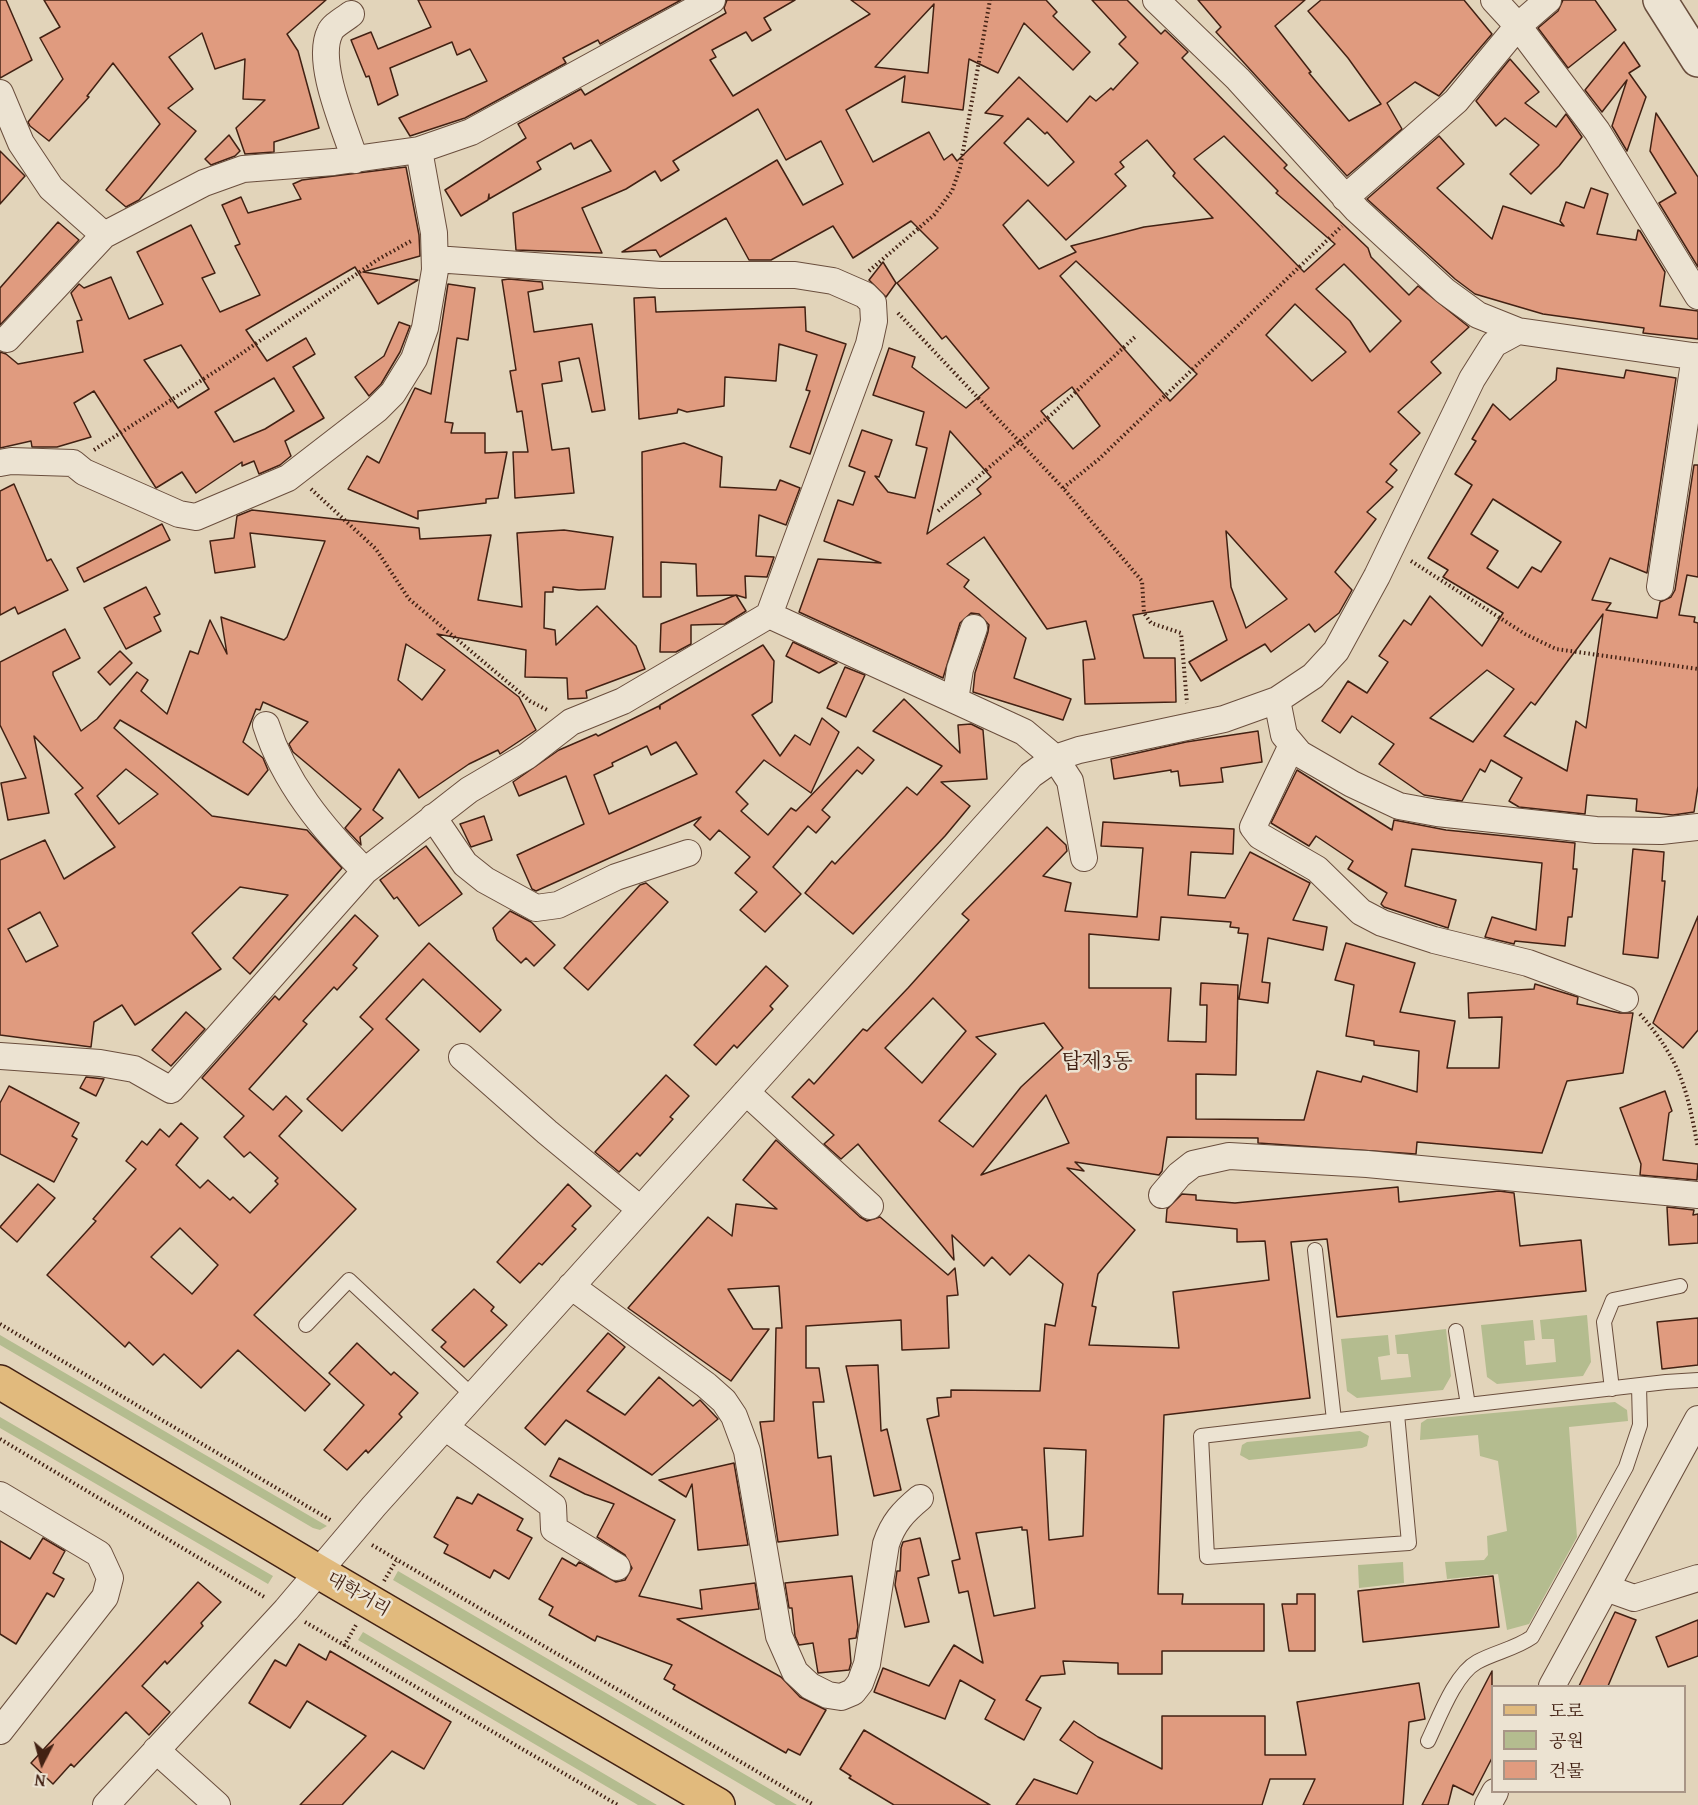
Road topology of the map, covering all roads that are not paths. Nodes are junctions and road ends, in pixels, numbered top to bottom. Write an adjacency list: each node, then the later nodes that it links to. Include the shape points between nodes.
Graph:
1 (712, 0): 10 (street, via 471,132)
2 (1156, 0): 12 (street, via 1238,80)
3 (1494, 0): 7 (street)
4 (1548, 0): 7 (street)
5 (1660, 0): 8 (street)
6 (351, 14): 11 (street, via 330,31 325,51 329,78)
7 (1518, 26): 12 (street, via 1456,101); 15 (street, via 1597,131)
8 (1698, 60)
9 (0, 93): 13 (street, via 21,143 51,188)
10 (419, 150): 11 (street); 14 (street)
11 (356, 160): 13 (street, via 243,169 204,183)
12 (1351, 204): 16 (street, via 1445,291 1478,315)
13 (104, 235): 17 (street)
14 (435, 260): 19 (street, via 425,328 414,359 393,393 294,474 196,517 179,513 73,464); 21 (street, via 661,275 795,275 833,281 863,296 874,321 869,344)
15 (1698, 296)
16 (1518, 331): 18 (street); 24 (street, via 1494,344 1472,379 1336,651 1313,676)
17 (7, 339)
18 (1697, 356): 20 (street)
19 (0, 463)
20 (1660, 586)
21 (769, 615): 23 (street); 28 (street, via 623,701 571,722 527,756 469,790)
22 (974, 628): 23 (street)
23 (954, 700): 27 (street, via 1024,732)
24 (1277, 700): 26 (street, via 1284,735); 27 (street, via 1224,719)
25 (266, 725): 32 (street, via 276,755 302,795 330,836)
26 (1292, 745): 29 (street, via 1300,754 1352,784 1409,808 1596,830); 33 (street, via 1255,820 1253,827 1260,836 1317,869 1361,912 1382,923 1528,963)
27 (1055, 758): 31 (street, via 1070,781); 36 (street, via 1032,775)
28 (433, 817): 30 (street, via 465,864 485,880 536,908 558,905 616,877); 32 (street)
29 (1698, 827)
30 (688, 853)
31 (1084, 858)
32 (365, 871): 34 (street, via 171,1090 134,1069)
33 (1625, 999)
34 (0, 1056)
35 (462, 1057): 40 (street)
36 (746, 1092): 39 (street); 40 (street)
37 (1162, 1195): 38 (street, via 1193,1164 1228,1156 1367,1164)
38 (1698, 1195)
39 (870, 1206)
40 (640, 1209): 42 (street)
41 (1315, 1250): 54 (lane)
42 (571, 1286): 50 (street); 57 (street, via 706,1385 734,1416 747,1451 779,1636 795,1672 810,1686 841,1697 853,1692 860,1683 867,1664 886,1544 897,1520)
43 (1680, 1286): 49 (lane, via 1613,1299 1604,1322)
44 (306, 1325): 50 (lane, via 349,1280)
45 (1456, 1331): 51 (lane)
46 (1698, 1380): 48 (lane)
47 (0, 1382): 59 (main road, 대학거리)
48 (1639, 1386): 49 (lane); 64 (lane, via 1640,1425 1626,1467 1532,1637 1518,1647 1476,1662 1462,1674)
49 (1612, 1389): 51 (lane)
50 (473, 1396): 55 (street)
51 (1468, 1405): 52 (lane)
52 (1397, 1414): 54 (lane); 54 (lane, via 1408,1543 1207,1557 1201,1436)
53 (1698, 1419): 61 (street)
54 (1334, 1420)
55 (445, 1427): 58 (street, via 553,1506 554,1529); 59 (street)
56 (0, 1495): 63 (street, via 99,1554 110,1578 105,1597)
57 (920, 1498)
58 (617, 1567)
59 (319, 1572): 65 (street); 68 (main road, 대학거리)
60 (1698, 1578): 61 (street, via 1634,1598)
61 (1606, 1588): 62 (street)
62 (1553, 1685)
63 (0, 1731)
64 (1428, 1741)
65 (156, 1750): 66 (street); 67 (street)
66 (106, 1805)
67 (217, 1805)
68 (718, 1805)

